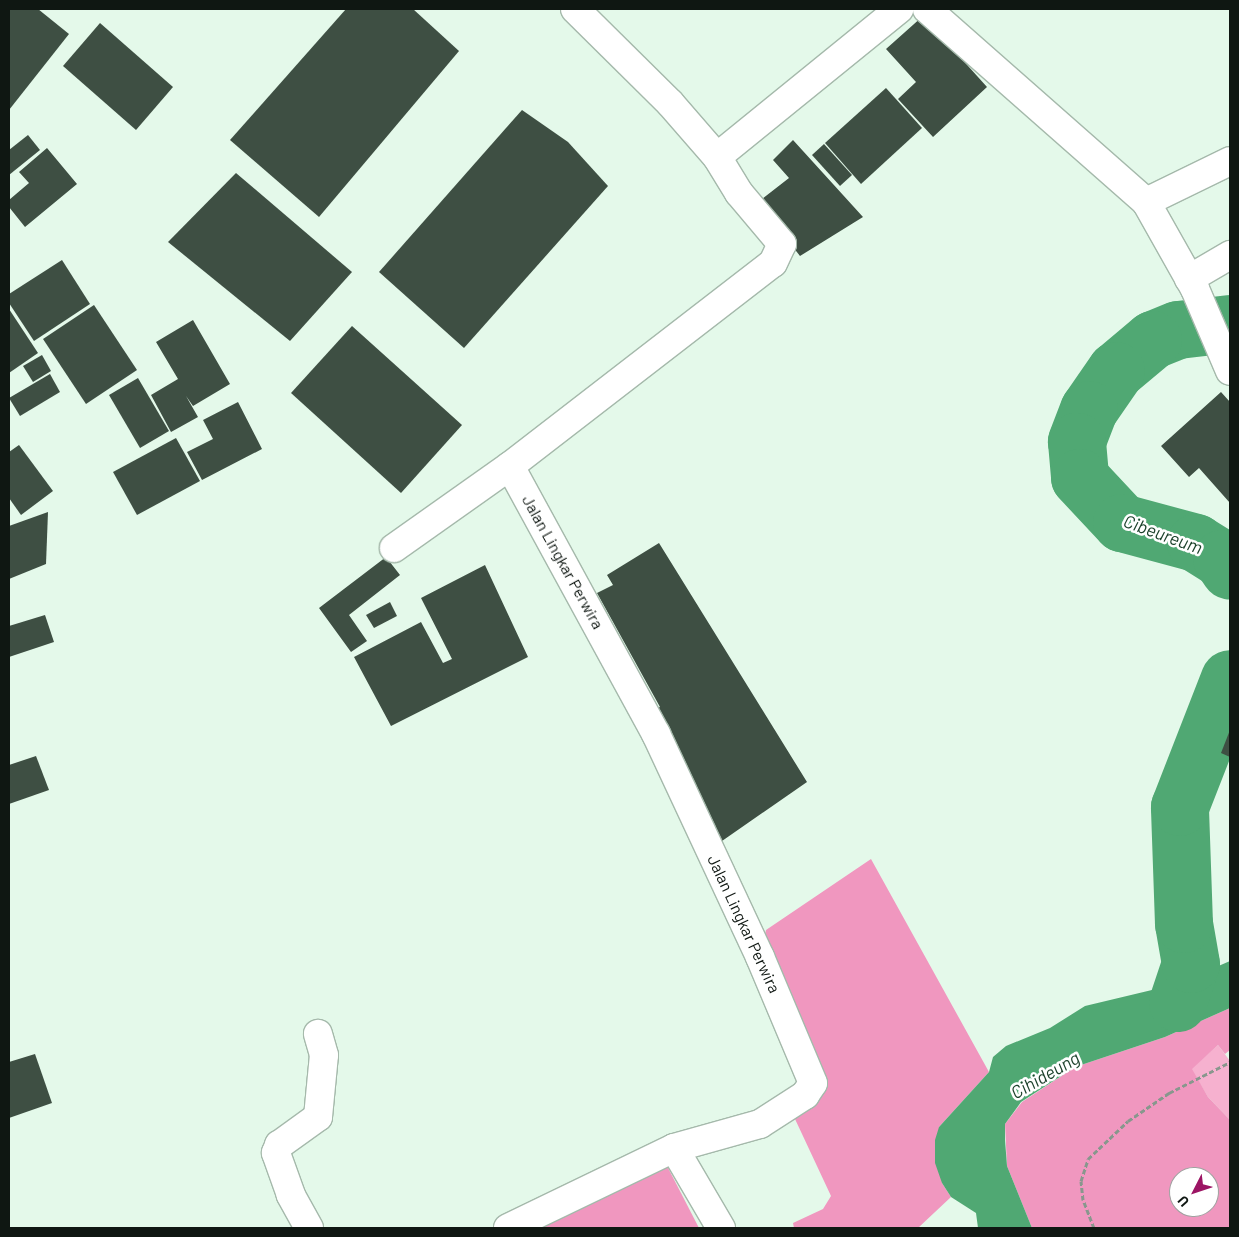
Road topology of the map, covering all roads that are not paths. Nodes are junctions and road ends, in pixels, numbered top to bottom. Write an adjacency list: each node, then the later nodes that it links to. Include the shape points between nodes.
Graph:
1 (575, 9): 4 (street)
2 (899, 9): 4 (street)
3 (927, 9): 6 (street)
4 (717, 157): 10 (street, via 739,193 782,244 778,257 674,342)
5 (1230, 161): 6 (street)
6 (1146, 202): 8 (street)
7 (1230, 255): 8 (street)
8 (1192, 284): 9 (street)
9 (1228, 368)
10 (510, 466): 11 (street); 13 (street, Jalan Lingkar Perwira, via 656,734 760,957 813,1083 805,1095 760,1124)
11 (394, 548)
12 (318, 1034): 14 (street, via 324,1055 318,1117 279,1145 276,1153)
13 (674, 1148): 15 (street, Jalan Lingkar Perwira); 16 (street)
14 (308, 1228)
15 (508, 1228)
16 (722, 1228)

